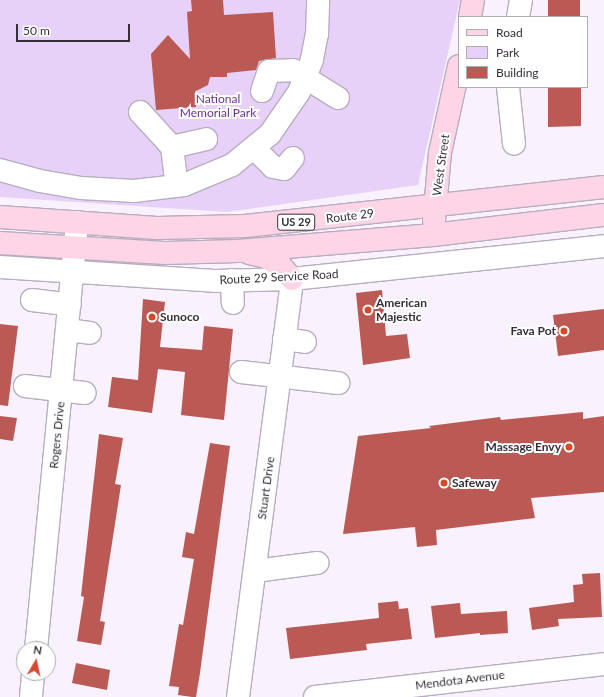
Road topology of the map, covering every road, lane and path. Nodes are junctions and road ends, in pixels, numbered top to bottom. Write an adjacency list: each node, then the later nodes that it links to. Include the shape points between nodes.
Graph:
1 (318, 0): 7 (street, via 317,34)
2 (473, 0): 4 (main road)
3 (521, 0): 5 (street)
4 (470, 16)
5 (518, 16)
6 (458, 71): 20 (main road, West Street, via 440,153)
7 (305, 78): 9 (street, via 293,70 269,71); 10 (street); 15 (street, via 286,113)
8 (508, 88): 13 (street)
9 (262, 90)
10 (338, 98)
11 (140, 112): 14 (street)
12 (206, 139): 14 (street)
13 (514, 144)
14 (172, 147): 18 (street)
15 (254, 149): 16 (street, via 273,167 284,169); 18 (street, via 232,165 210,176)
16 (293, 158)
17 (0, 170): 18 (street, via 40,181 81,188 134,191)
18 (177, 186)
19 (604, 187): 20 (main road, Route 29 / US 29)
20 (435, 206): 23 (main road, Route 29 / US 29, via 245,226 157,228); 24 (main road, West Street)
21 (604, 215): 24 (main road, Route 29 / US 29)
22 (0, 217): 23 (main road, Route 29 / US 29)
23 (77, 222): 27 (street, Rogers Drive)
24 (434, 235): 28 (main road, Route 29 / US 29); 29 (street, West Street)
25 (0, 243): 27 (main road, Route 29 / US 29)
26 (604, 246): 29 (street, Route 29 Service Road)
27 (75, 248): 28 (main road, Route 29 / US 29, via 165,253); 31 (street, Rogers Drive)
28 (238, 251): 32 (main road, via 266,257 281,266)
29 (437, 264): 32 (street, Route 29 Service Road, via 389,276 337,282)
30 (0, 267): 31 (street, Route 29 Service Road)
31 (73, 272): 33 (street, Route 29 Service Road, via 132,284); 36 (street, Rogers Drive)
32 (292, 279): 33 (street, Route 29 Service Road); 40 (street, Stuart Drive, via 295,341)
33 (232, 280): 35 (street)
34 (32, 300): 36 (street)
35 (233, 304)
36 (70, 305): 37 (street, Rogers Drive)
37 (67, 330): 38 (street); 43 (street, Rogers Drive)
38 (90, 333)
39 (240, 372): 40 (street)
40 (279, 377): 41 (street); 46 (street, Stuart Drive)
41 (338, 383)
42 (25, 386): 43 (street)
43 (61, 389): 44 (street); 47 (street, Rogers Drive)
44 (85, 392)
45 (317, 563): 46 (street)
46 (255, 571): 51 (street, Stuart Drive)
47 (37, 641)
48 (604, 664): 52 (street, Mendota Avenue)
49 (32, 681): 50 (street)
50 (31, 697)
51 (238, 697)
52 (315, 697)

